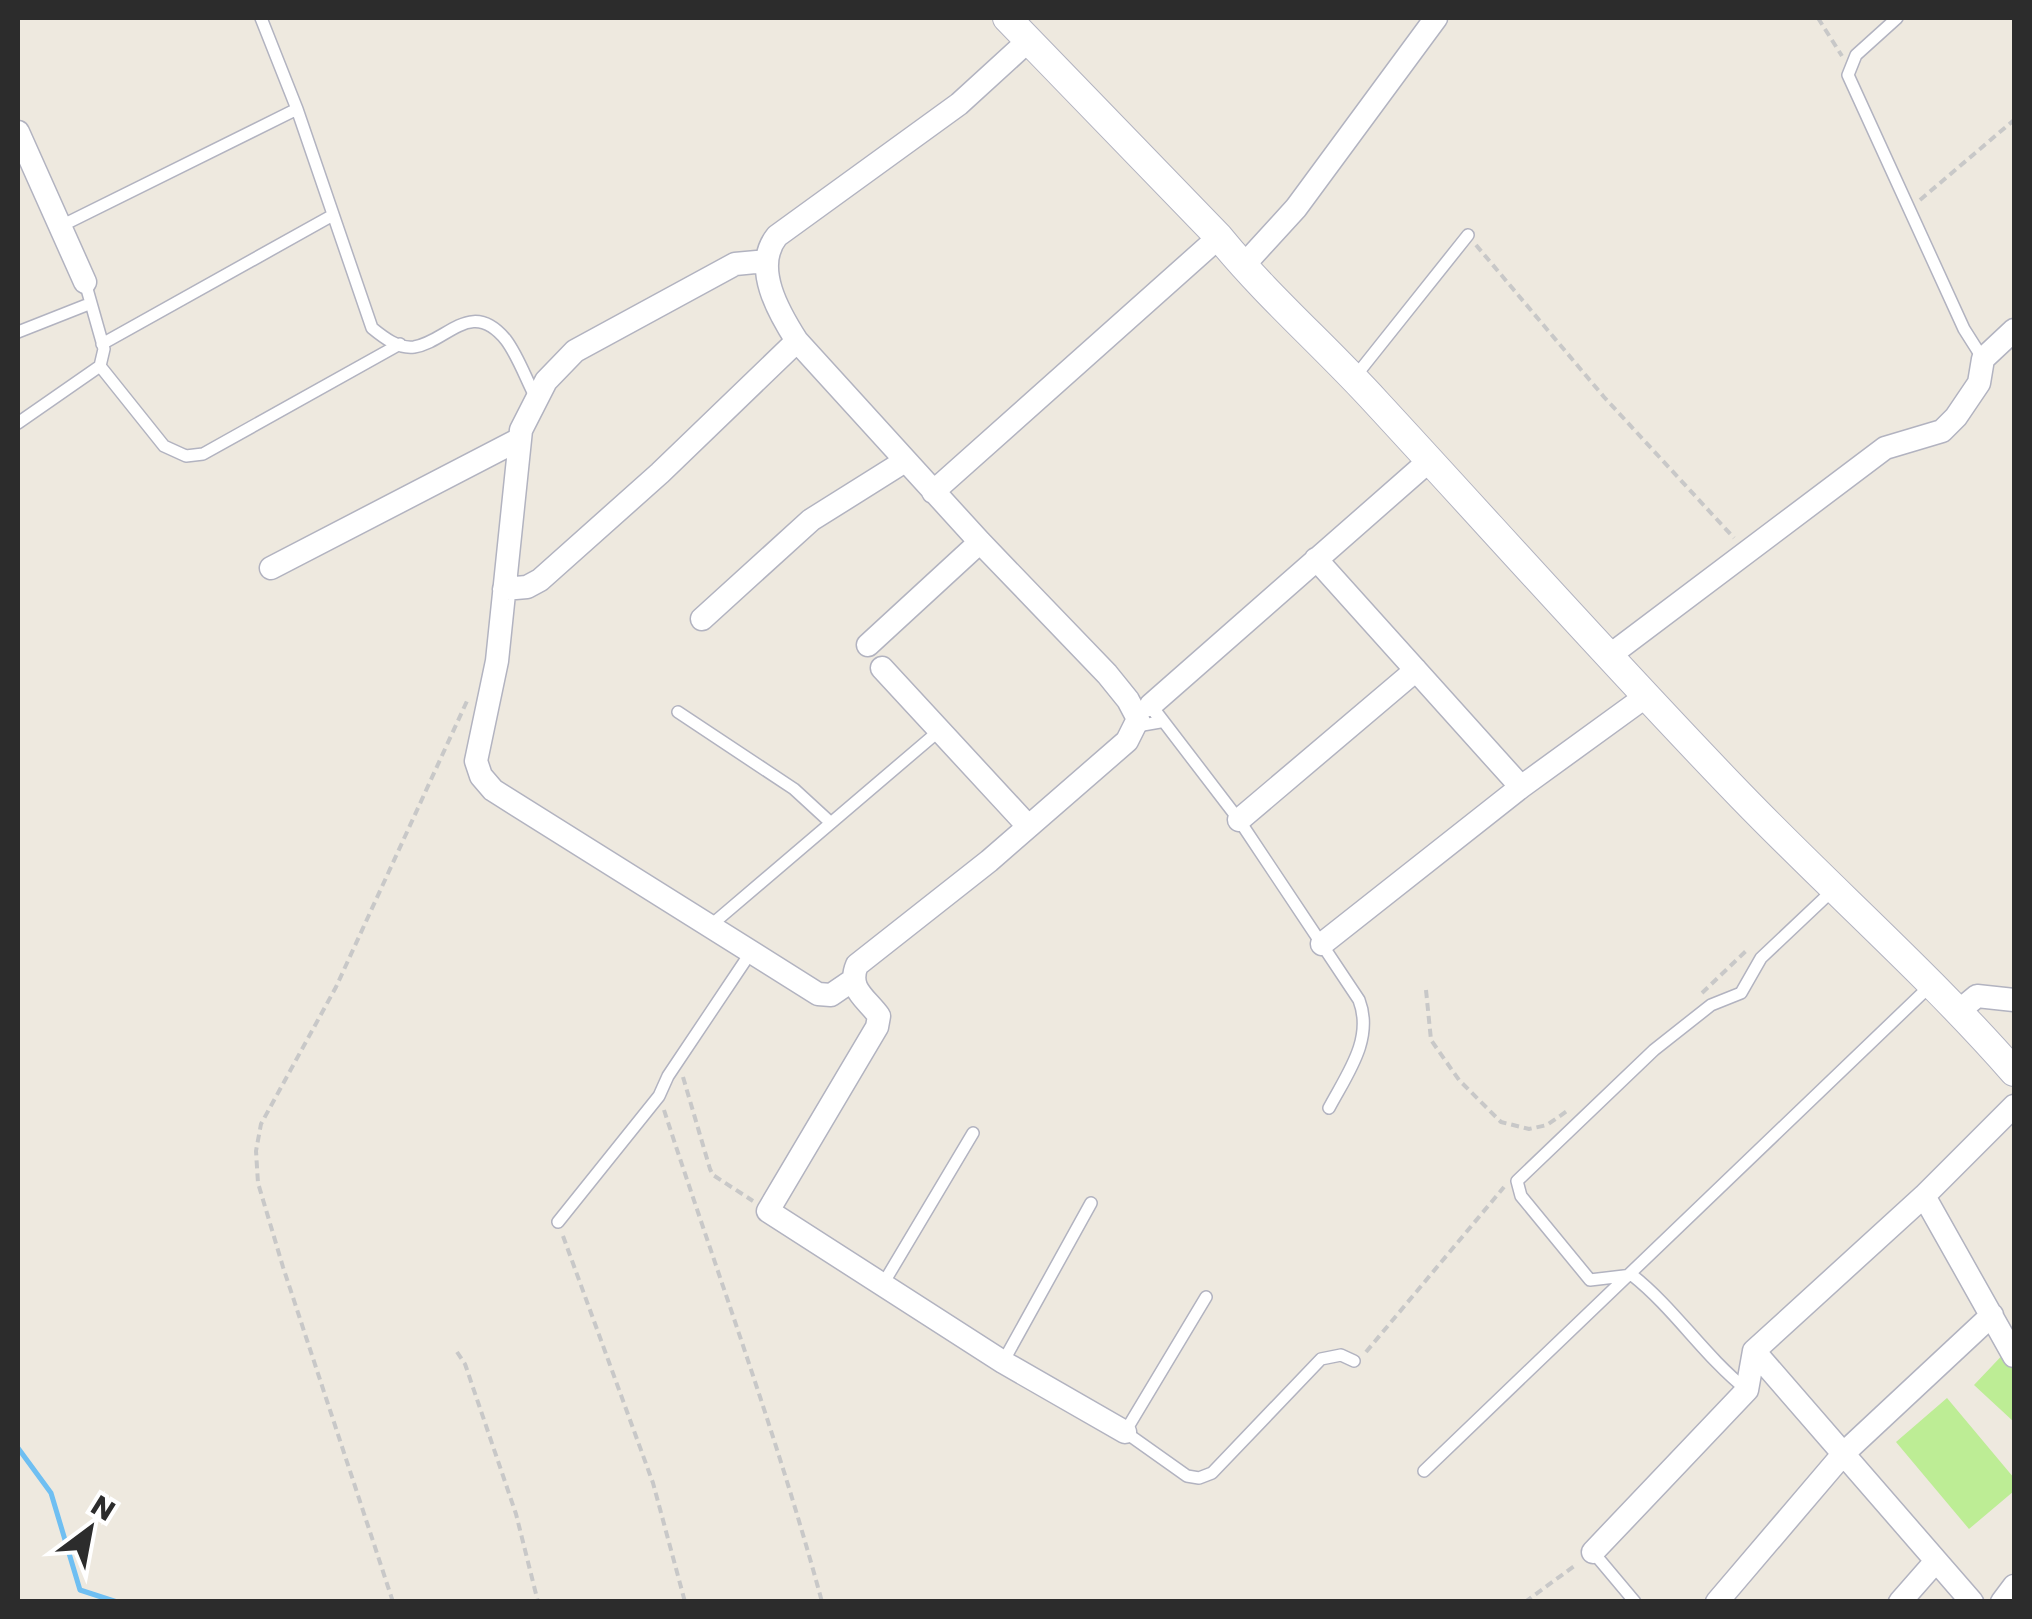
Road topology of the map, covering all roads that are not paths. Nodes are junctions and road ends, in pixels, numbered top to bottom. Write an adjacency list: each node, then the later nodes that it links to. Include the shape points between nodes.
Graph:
1 (261, 18): 6 (lane)
2 (1007, 18): 5 (street)
3 (1436, 18): 13 (street, via 1296,208)
4 (1896, 18): 20 (lane, via 1856,56 1848,75)
5 (1028, 42): 11 (street); 12 (street, via 959,104 784,230)
6 (297, 109): 8 (lane); 9 (lane)
7 (18, 132): 9 (street)
8 (334, 215): 18 (lane); 19 (lane, via 372,328)
9 (61, 226): 14 (street)
10 (1468, 235): 22 (lane)
11 (1220, 236): 13 (street); 28 (street)
12 (766, 261): 17 (street, via 774,296); 23 (street, via 735,264 592,339 559,365)
13 (1243, 266): 22 (street)
14 (87, 293): 16 (lane); 18 (lane)
15 (2014, 330): 20 (street)
16 (18, 332)
17 (797, 341): 27 (street); 32 (street, via 540,580)
18 (102, 344): 21 (lane)
19 (400, 344): 21 (lane, via 203,454 186,456 164,446); 23 (lane, via 414,347 461,323 482,322 505,338)
20 (1983, 359): 35 (street, via 1979,383 1942,432 1885,448)
21 (100, 366): 24 (lane)
22 (1354, 378): 26 (street)
23 (536, 396): 25 (street)
24 (18, 423)
25 (520, 439): 31 (street); 32 (street)
26 (1430, 460): 30 (street); 35 (street)
27 (905, 461): 28 (street); 33 (street, via 811,520)
28 (933, 492): 29 (street)
29 (980, 542): 34 (street); 41 (street, via 1107,674)
30 (1316, 559): 37 (street); 39 (street)
31 (271, 568)
32 (504, 588): 48 (street, via 476,760 481,776 493,790)
33 (702, 619)
34 (868, 646)
35 (1610, 656): 38 (street)
36 (882, 668): 42 (street)
37 (1416, 670): 43 (street); 44 (street)
38 (1645, 697): 43 (street); 47 (street)
39 (1151, 705): 41 (lane, via 1160,722); 44 (lane)
40 (678, 712): 45 (lane, via 794,789)
41 (1138, 726): 46 (street)
42 (940, 730): 45 (lane); 46 (street)
43 (1522, 787): 49 (street)
44 (1239, 820): 49 (lane)
45 (831, 823): 48 (lane)
46 (1028, 826): 51 (street, via 862,960)
47 (1833, 890): 52 (street); 62 (lane, via 1761,958 1741,992 1711,1005 1654,1050 1517,1182 1521,1196 1590,1280)
48 (710, 926): 50 (street)
49 (1322, 944): 57 (lane, via 1359,1000 1364,1021 1360,1048)
50 (752, 952): 51 (street, via 818,994); 61 (lane, via 659,1096)
51 (853, 980): 63 (street, via 879,1016 877,1027 768,1212)
52 (1932, 984): 54 (street); 62 (lane)
53 (2014, 1000): 54 (street, via 1978,996)
54 (1960, 1010): 55 (street)
55 (2014, 1072)
56 (2014, 1106): 59 (street)
57 (1329, 1108)
58 (973, 1133): 63 (lane)
59 (1924, 1196): 65 (street); 66 (street)
60 (1092, 1203): 69 (lane)
61 (558, 1222)
62 (1628, 1275): 70 (lane); 73 (lane)
63 (883, 1284): 69 (street)
64 (1206, 1296): 71 (lane)
65 (1992, 1315): 67 (street); 72 (street)
66 (1754, 1352): 70 (street); 72 (street)
67 (2014, 1356)
68 (1354, 1361): 71 (lane, via 1341,1355 1321,1359 1206,1476 1182,1474)
69 (1003, 1362): 71 (street)
70 (1747, 1390): 74 (street)
71 (1124, 1432)
72 (1844, 1453): 75 (street); 78 (street)
73 (1424, 1471)
74 (1593, 1552): 77 (lane)
75 (1936, 1562): 79 (street); 80 (street)
76 (2014, 1586): 81 (street)
77 (1635, 1602)
78 (1717, 1602)
79 (1900, 1602)
80 (1972, 1602)
81 (2002, 1602)

